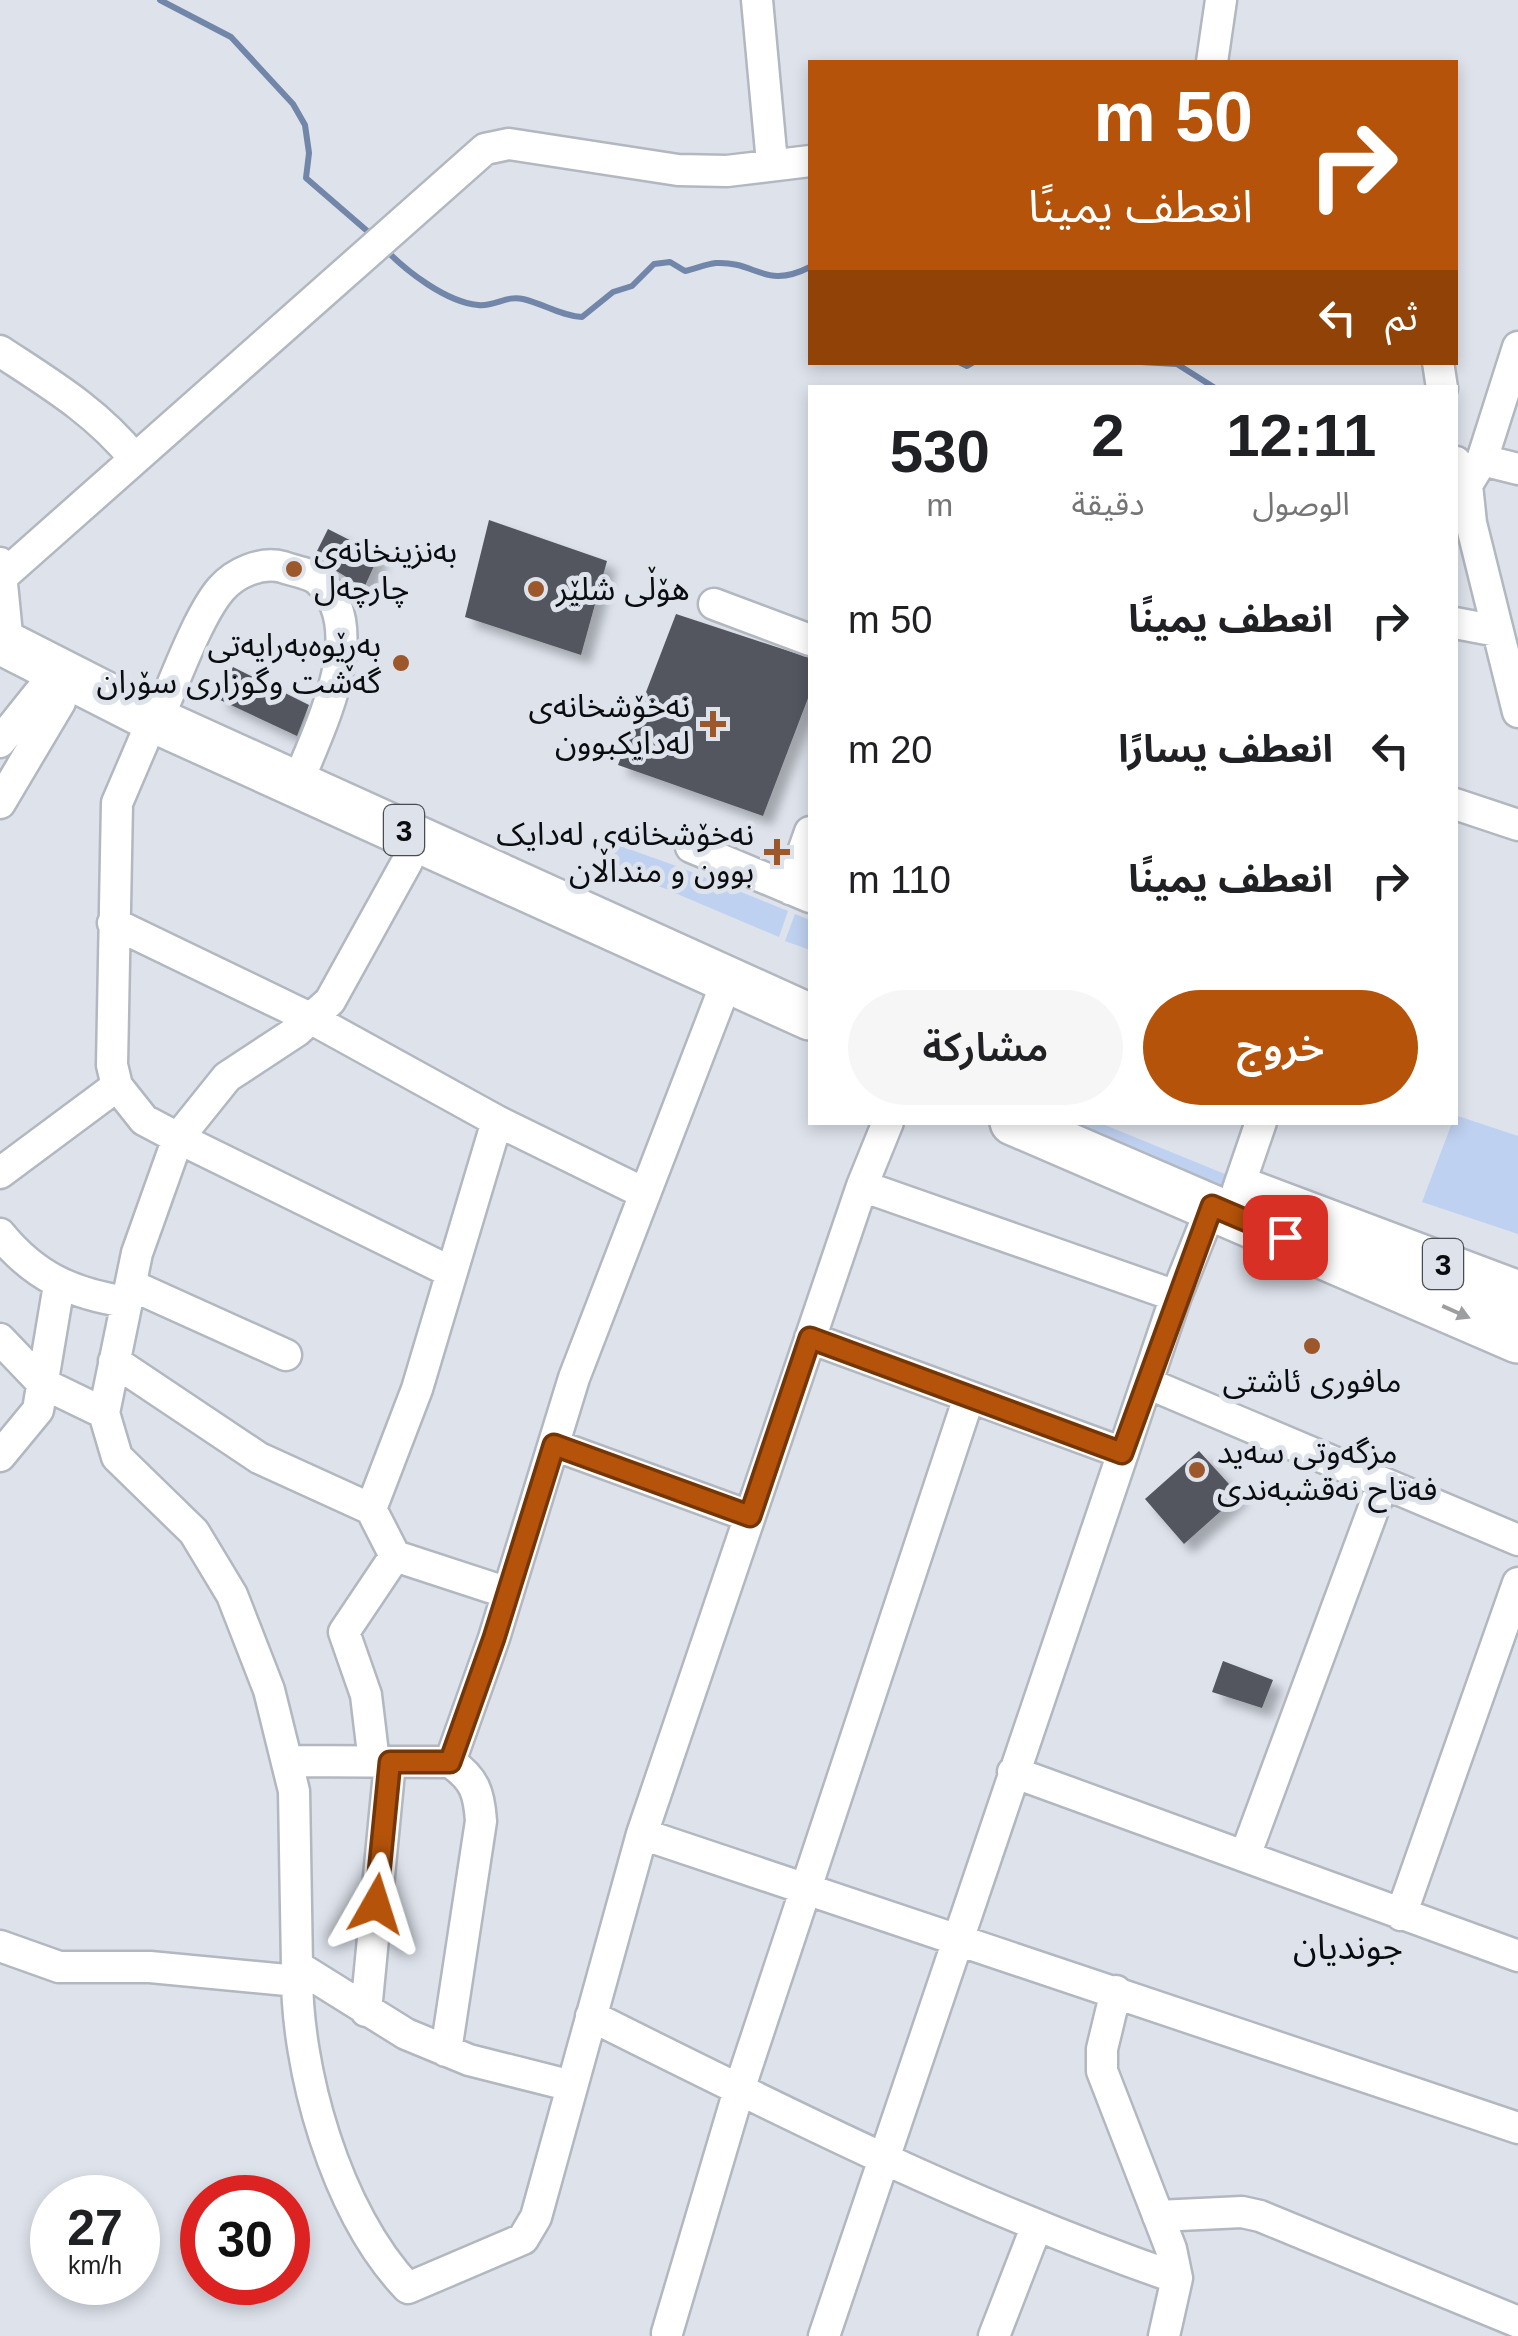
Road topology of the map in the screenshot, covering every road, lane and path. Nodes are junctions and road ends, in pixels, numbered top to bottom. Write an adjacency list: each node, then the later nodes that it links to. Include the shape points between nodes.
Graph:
1 (756, 0): 5 (street)
2 (1222, 0): 3 (street)
3 (1212, 60)
4 (808, 161): 5 (street)
5 (772, 164): 8 (street, via 678,170 509,144 484,149)
6 (1518, 347): 9 (street)
7 (0, 351): 8 (street, via 79,402)
8 (134, 458): 11 (street)
9 (1463, 466): 10 (street); 14 (street)
10 (1518, 469)
11 (2, 569): 16 (street)
12 (714, 604): 15 (street)
13 (1458, 624): 14 (street)
14 (1497, 631): 18 (street)
15 (808, 639)
16 (3, 652): 17 (highway, 3); 19 (highway, 3)
17 (50, 697): 19 (highway, 3); 20 (street); 22 (street)
18 (1518, 712)
19 (152, 727): 21 (highway, 3); 21 (street, via 221,590 244,571 274,564 317,578 338,605 342,637 334,691); 27 (highway, 3, via 302,816); 29 (street, via 117,803)
20 (0, 742)
21 (298, 782): 31 (highway, 3)
22 (0, 803)
23 (1458, 805): 24 (street)
24 (1518, 825)
25 (808, 844): 28 (street)
26 (690, 847): 28 (street)
27 (407, 862): 30 (highway, 3); 32 (street, via 330,1001)
28 (800, 893)
29 (113, 923): 32 (street); 34 (street)
30 (720, 999): 33 (highway, 3); 43 (street)
31 (808, 1016)
32 (312, 1019): 35 (street); 40 (street, via 227,1078)
33 (808, 1036)
34 (117, 1086): 40 (street, via 144,1120); 41 (street)
35 (497, 1121): 43 (street); 47 (street)
36 (887, 1125): 42 (street)
37 (1021, 1125): 44 (highway, 3)
38 (1080, 1125): 44 (highway, 3)
39 (1260, 1125): 44 (street)
40 (178, 1138): 47 (street); 49 (street)
41 (0, 1173)
42 (862, 1186): 51 (street); 53 (street)
43 (644, 1194): 61 (street)
44 (1225, 1197): 46 (highway, 3); 51 (street)
45 (0, 1234): 48 (street, via 24,1263)
46 (1363, 1251): 50 (highway, 3); 54 (highway, 3, one-way to 54)
47 (451, 1272): 65 (street, via 417,1389)
48 (58, 1285): 49 (street, via 88,1296); 57 (street)
49 (129, 1293): 55 (street); 56 (street)
50 (1518, 1294)
51 (1176, 1296): 58 (street)
52 (0, 1338): 57 (street)
53 (810, 1338): 59 (street); 66 (street)
54 (1518, 1340)
55 (286, 1356)
56 (114, 1361): 60 (street); 65 (street, via 259,1458)
57 (42, 1383): 60 (street); 63 (street, via 38,1410)
58 (1147, 1383): 62 (street); 64 (street)
59 (970, 1396): 62 (street); 77 (street)
60 (104, 1413): 71 (street, via 118,1457 194,1532 232,1595)
61 (554, 1445): 66 (street); 70 (street)
62 (1122, 1453): 74 (street)
63 (0, 1456)
64 (1382, 1483): 67 (street); 76 (street)
65 (371, 1509): 68 (street)
66 (750, 1516): 75 (street)
67 (1518, 1540)
68 (395, 1556): 70 (street); 72 (street, via 344,1632)
69 (1518, 1583): 78 (street)
70 (508, 1593): 73 (street)
71 (289, 1761): 72 (street); 82 (street)
72 (382, 1762): 73 (street); 84 (street)
73 (450, 1762): 86 (street, via 479,1792 481,1822)
74 (1014, 1772): 76 (street); 79 (street)
75 (642, 1834): 77 (street); 85 (street)
76 (1246, 1856): 78 (street)
77 (807, 1888): 79 (street); 88 (street)
78 (1402, 1915): 81 (street)
79 (957, 1938): 83 (street); 90 (street)
80 (0, 1946): 82 (street, via 59,1967)
81 (1518, 1956)
82 (297, 1974): 84 (street); 87 (street, via 301,2053 318,2115 346,2188 390,2269 408,2288 523,2239 536,2217)
83 (1116, 1991): 89 (street); 91 (street, via 1102,2071)
84 (366, 2011): 86 (street)
85 (592, 2016): 87 (street); 88 (street)
86 (446, 2051): 87 (street)
87 (572, 2086)
88 (740, 2090): 90 (street); 95 (street)
89 (1518, 2128)
90 (882, 2160): 92 (street); 96 (street)
91 (1158, 2216): 93 (street); 94 (street, via 1260,2216)
92 (1036, 2225): 93 (street); 97 (street)
93 (1177, 2278): 98 (street)
94 (1518, 2322)
95 (667, 2333)
96 (824, 2336)
97 (994, 2336)
98 (1164, 2336)

